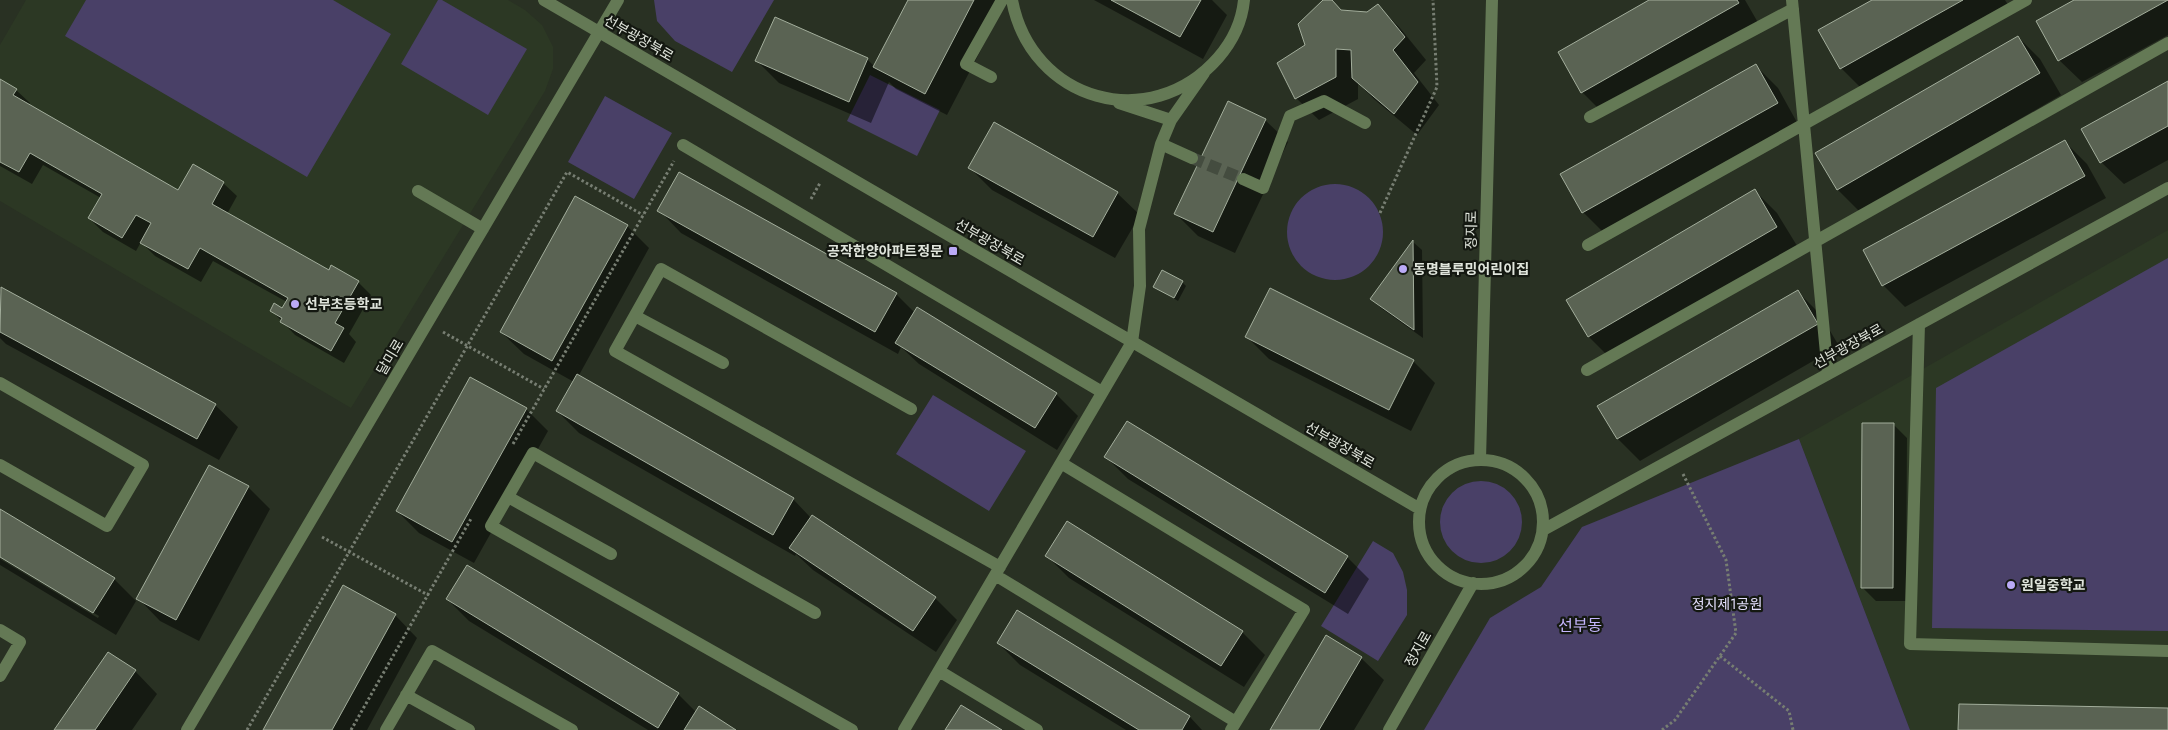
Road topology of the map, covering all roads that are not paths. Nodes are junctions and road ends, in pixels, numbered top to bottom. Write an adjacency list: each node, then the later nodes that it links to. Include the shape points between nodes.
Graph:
1 (544, 0): 9 (street, 선부광장북로)
2 (618, 0): 9 (street, 달미로)
3 (1002, 0): 12 (street, via 966,64)
4 (1012, 0): 13 (street, via 1016,20 1031,50 1054,75)
5 (1244, 0): 11 (street, via 1243,12 1228,46)
6 (1492, 0): 36 (street, 정지로)
7 (2026, 0): 17 (street)
8 (1793, 4): 14 (street); 17 (street)
9 (599, 32): 24 (street, 달미로); 29 (street, 선부광장북로)
10 (2168, 43): 25 (street)
11 (1204, 73): 13 (street, via 1177,90 1146,99 1114,100); 15 (street)
12 (991, 77)
13 (1083, 92): 15 (street)
14 (1590, 117)
15 (1171, 120): 18 (street)
16 (1365, 124): 21 (street, via 1324,102 1290,116 1263,188)
17 (1804, 124): 25 (street); 26 (street)
18 (1161, 144): 20 (street); 29 (street, via 1139,230 1140,286)
19 (683, 145): 34 (street)
20 (1192, 158)
21 (1243, 179)
22 (2168, 188): 28 (street, 선부광장북로)
23 (418, 191): 24 (street)
24 (483, 229): 52 (street, 달미로)
25 (1815, 241): 31 (street); 32 (street)
26 (1588, 245)
27 (635, 316): 30 (street); 35 (street, via 661,269); 43 (street, via 615,351)
28 (1919, 324): 32 (street, 선부광장북로); 47 (street, via 1910,644)
29 (1132, 342): 34 (street); 40 (street, 선부광장북로)
30 (722, 363)
31 (1587, 370)
32 (1828, 374): 41 (street, 선부광장북로)
33 (0, 383): 38 (street, via 142,465 107,526)
34 (1102, 392): 37 (street)
35 (911, 410)
36 (1480, 460): 40 (street, via 1460,463 1439,476 1430,486); 41 (street, via 1510,466 1529,482 1541,504)
37 (1061, 463): 43 (street); 51 (street, via 1304,610)
38 (0, 465)
39 (508, 497): 42 (street); 45 (street, via 533,454); 56 (street, via 491,526)
40 (1420, 509): 44 (street, via 1420,534 1431,558 1449,575)
41 (1543, 530): 44 (street, via 1535,553 1519,571 1498,581)
42 (612, 554)
43 (998, 571): 48 (street); 51 (street)
44 (1473, 583): 59 (street, 정지로)
45 (815, 613)
46 (0, 630): 49 (street, via 20,642)
47 (2168, 651)
48 (939, 671): 57 (street); 58 (street)
49 (0, 676)
50 (406, 695): 53 (street); 54 (street); 55 (street, via 432,651)
51 (1233, 726)
52 (186, 730)
53 (386, 730)
54 (469, 730)
55 (572, 730)
56 (852, 730)
57 (904, 730)
58 (1037, 730)
59 (1389, 730)

